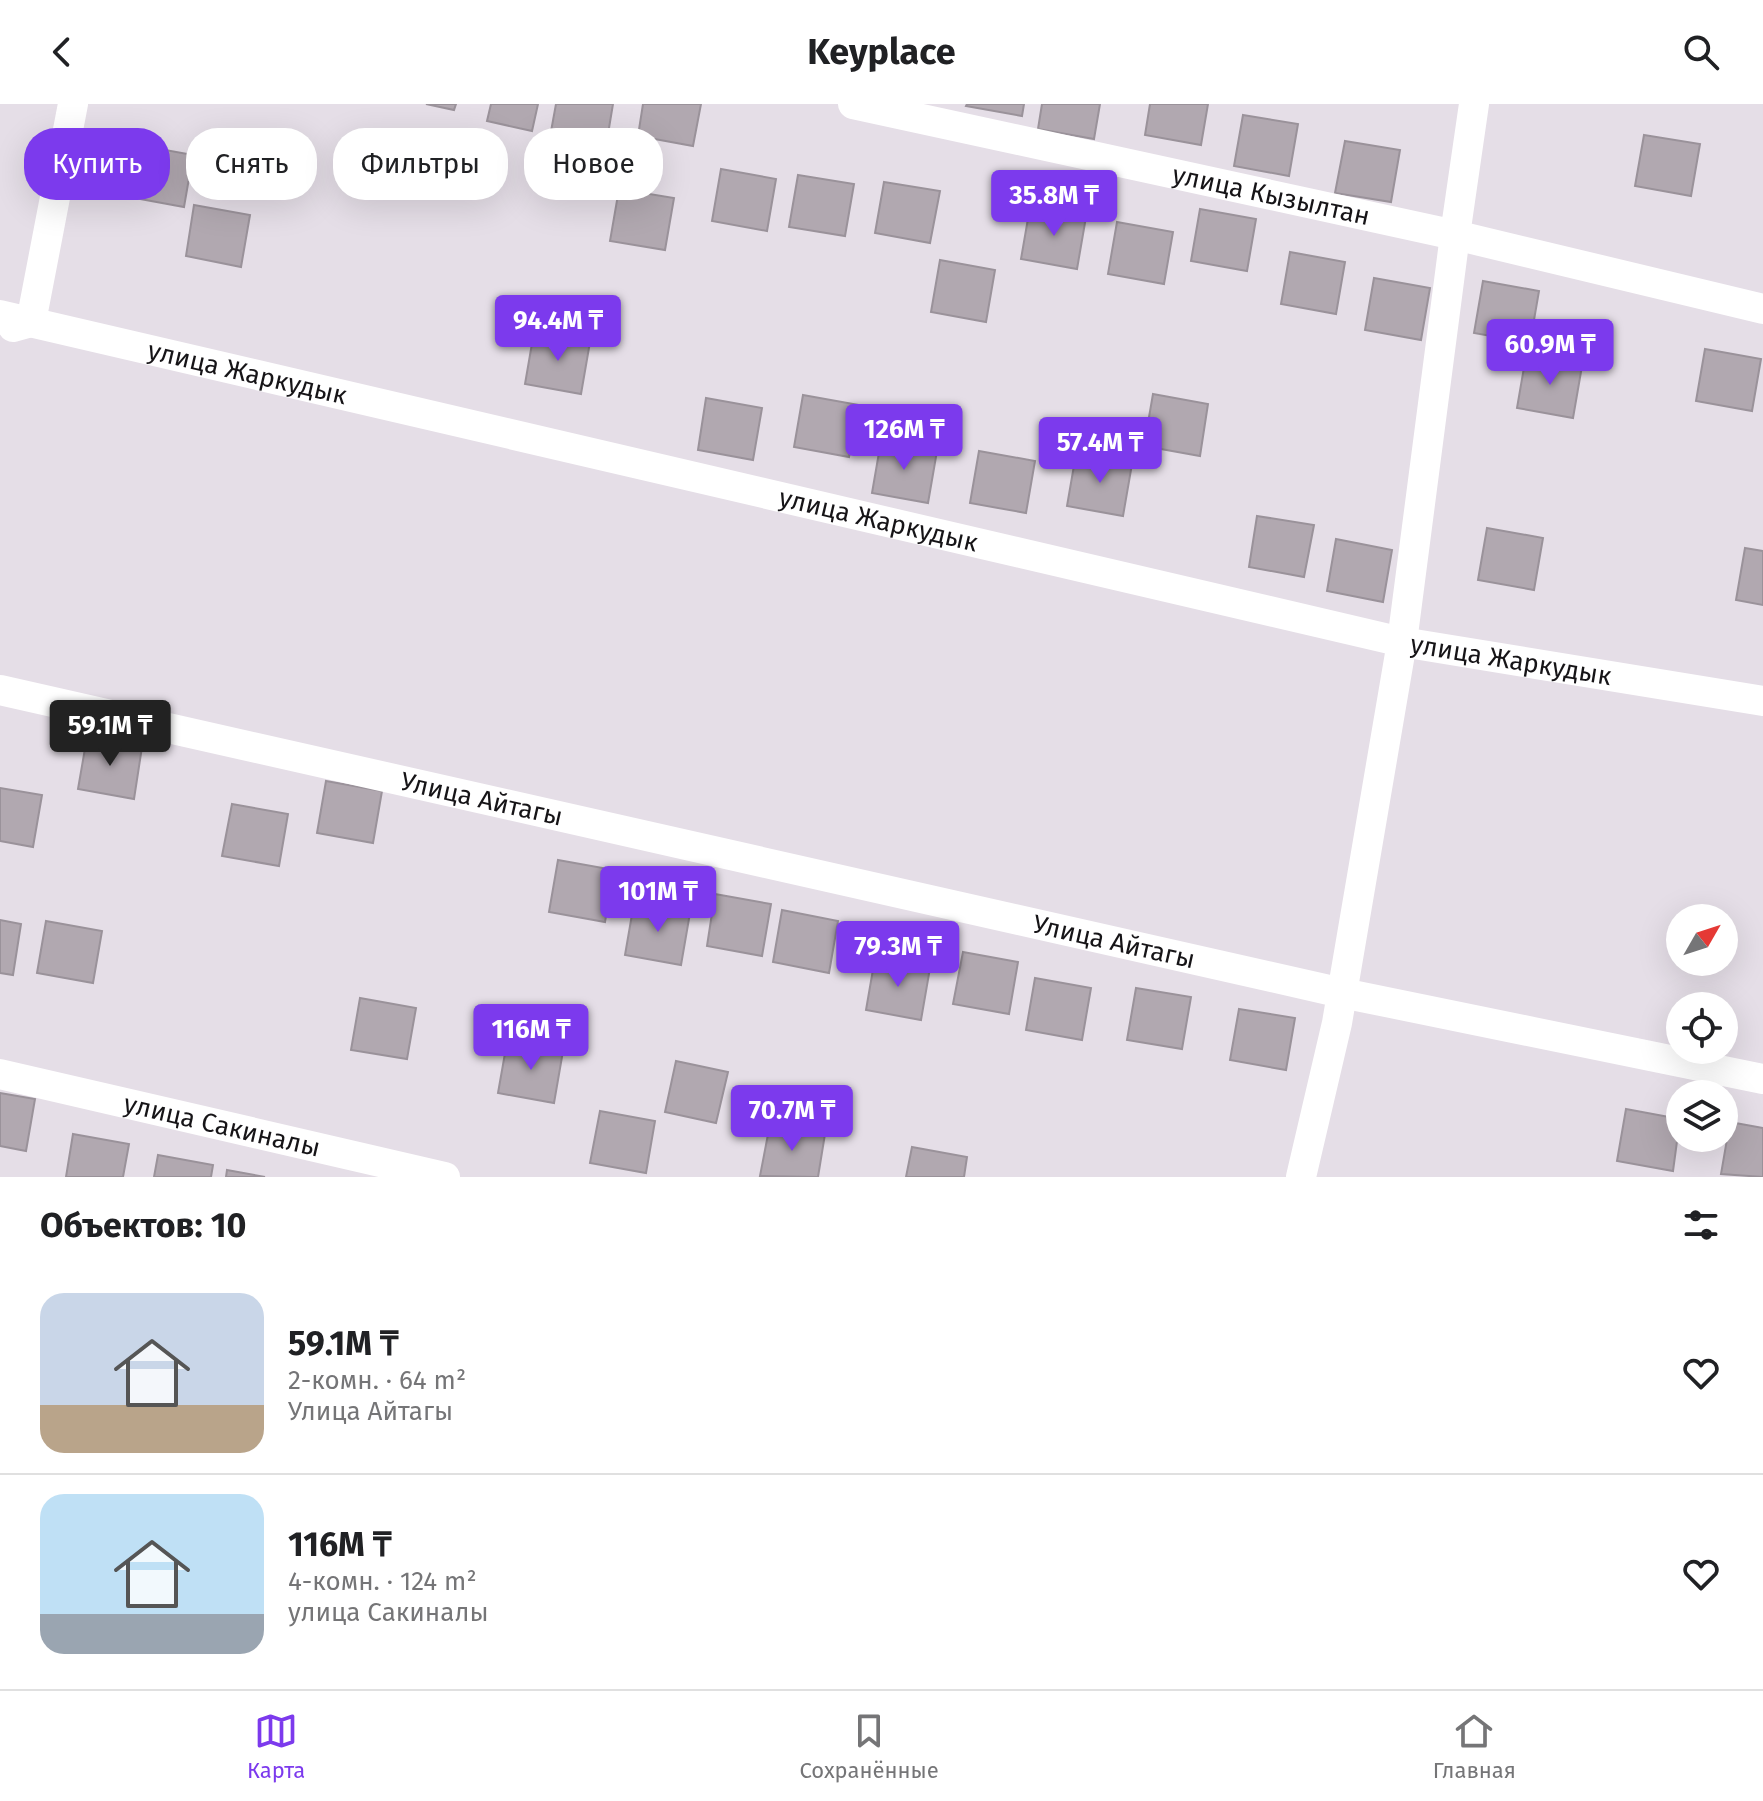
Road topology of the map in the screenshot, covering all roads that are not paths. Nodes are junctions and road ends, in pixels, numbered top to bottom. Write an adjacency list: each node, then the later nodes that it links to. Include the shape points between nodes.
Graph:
1 (73, 104): 7 (street)
2 (853, 104): 4 (street, улица Кызылтан)
3 (1474, 104): 4 (street)
4 (1455, 235): 5 (street, улица Кызылтан); 9 (street)
5 (1763, 309)
6 (0, 315): 7 (street, улица Жаркудык)
7 (31, 322): 8 (street); 9 (street, улица Жаркудык)
8 (0, 331)
9 (1402, 642): 11 (street, улица Жаркудык); 12 (street)
10 (0, 690): 12 (street, Улица Айтагы)
11 (1763, 701)
12 (1342, 993): 14 (street, Улица Айтагы); 16 (street)
13 (0, 1074): 15 (street, улица Сакиналы)
14 (1763, 1079)
15 (445, 1177)
16 (1301, 1177)

